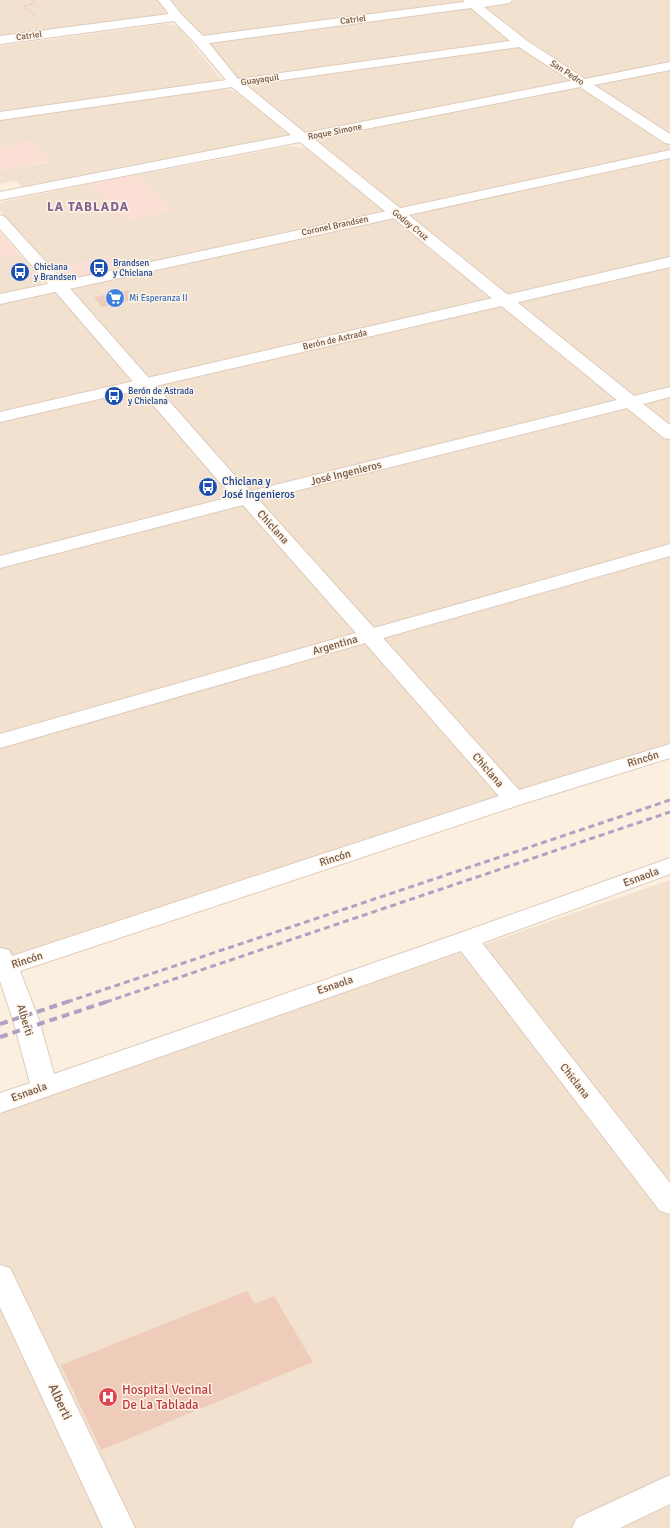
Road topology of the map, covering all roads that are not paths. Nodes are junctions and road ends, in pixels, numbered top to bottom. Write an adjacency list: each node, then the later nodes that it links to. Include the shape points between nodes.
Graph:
1 (164, 0): 4 (street, Godoy Cruz)
2 (506, 0): 3 (street, Catriel)
3 (472, 2): 6 (street, Catriel); 7 (street, San Pedro)
4 (178, 17): 5 (street, Catriel); 6 (street, Godoy Cruz)
5 (0, 40)
6 (200, 40): 9 (street, Godoy Cruz)
7 (521, 43): 9 (street, Guayaquil); 10 (street, San Pedro)
8 (670, 66): 10 (street, Roque Simone)
9 (235, 83): 11 (street, Guayaquil); 12 (street, Godoy Cruz)
10 (582, 83): 12 (street, Roque Simone); 13 (street, San Pedro)
11 (0, 116)
12 (304, 138): 15 (street, Roque Simone); 16 (street, Godoy Cruz)
13 (670, 140)
14 (670, 154): 16 (street, Coronel Brandsen)
15 (0, 196)
16 (396, 213): 19 (street, Coronel Brandsen); 21 (street, Godoy Cruz)
17 (0, 220): 19 (street, Chiclana)
18 (670, 262): 21 (street, Berón de Astrada)
19 (60, 287): 20 (street, Coronel Brandsen); 22 (street, Chiclana)
20 (0, 299)
21 (503, 301): 22 (street, Berón de Astrada); 24 (street, Godoy Cruz)
22 (144, 384): 25 (street, Berón de Astrada); 27 (street, Chiclana, via 228,481)
23 (670, 392): 24 (street, José Ingenieros)
24 (631, 402): 26 (street, Godoy Cruz); 27 (street, José Ingenieros)
25 (0, 417)
26 (670, 434)
27 (247, 498): 29 (street, José Ingenieros); 30 (street, Chiclana)
28 (670, 550): 30 (street, Argentina)
29 (0, 562)
30 (369, 635): 31 (street, Argentina); 33 (street, Chiclana)
31 (0, 741)
32 (670, 751): 33 (street, Rincón)
33 (514, 799): 36 (street, Rincón)
34 (670, 866): 35 (street, Esnaola)
35 (466, 940): 37 (street, Esnaola); 39 (street, Chiclana)
36 (2, 964): 37 (street, Alberti, via 25,1016)
37 (44, 1087): 38 (street, Esnaola)
38 (0, 1103)
39 (670, 1203)
40 (0, 1276): 42 (street, Alberti)
41 (670, 1489): 43 (street)
42 (119, 1528)
43 (588, 1528)

